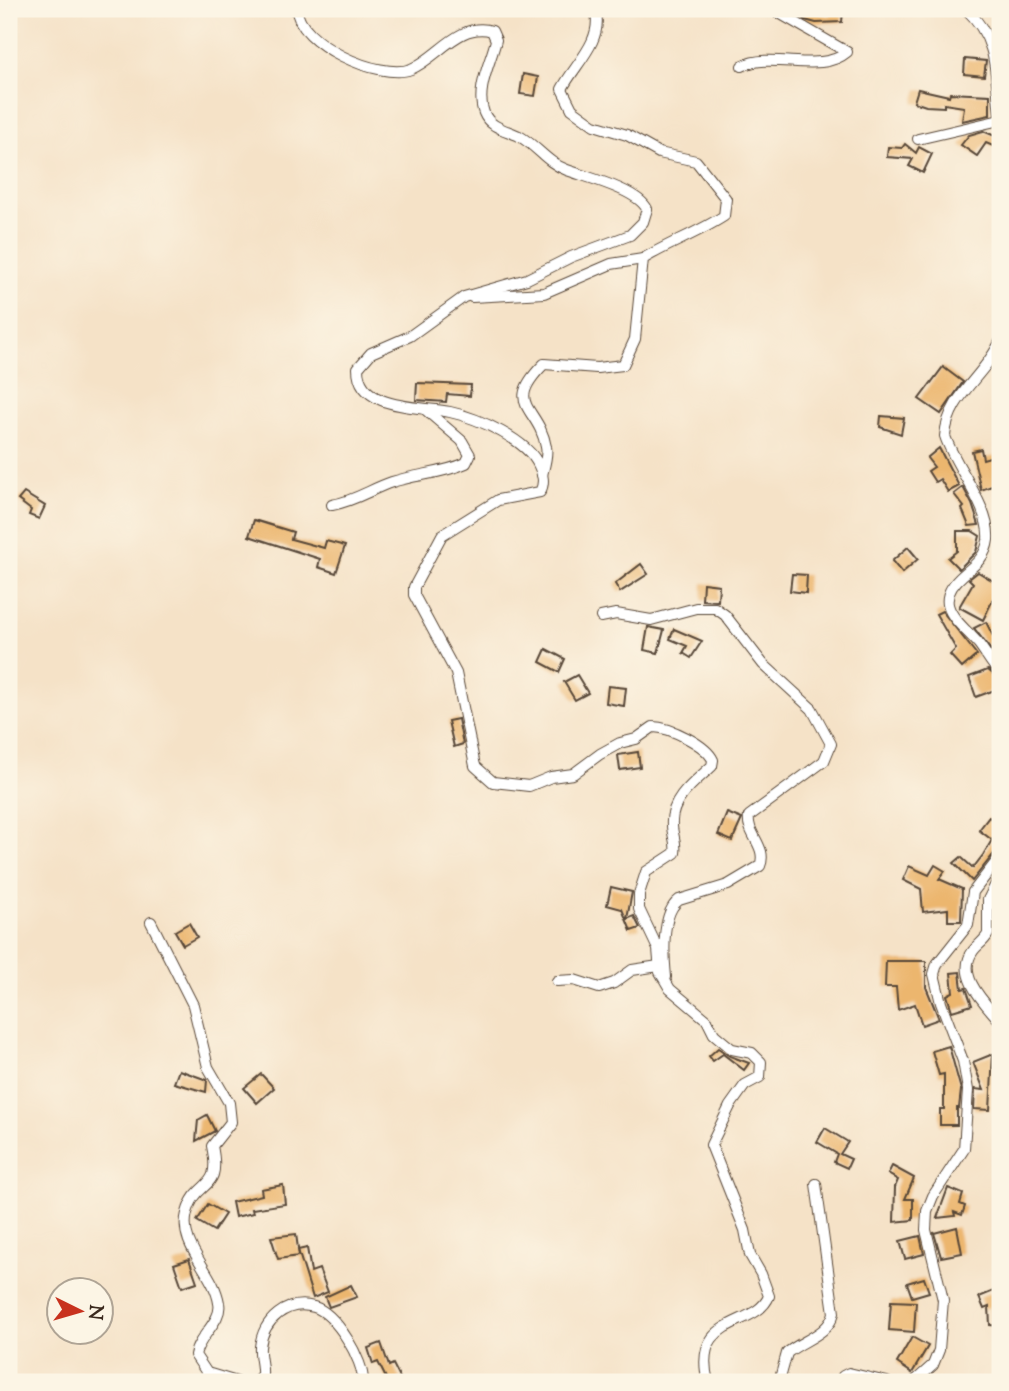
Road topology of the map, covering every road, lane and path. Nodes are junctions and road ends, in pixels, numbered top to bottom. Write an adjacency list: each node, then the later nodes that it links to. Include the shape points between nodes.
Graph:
1 (297, 9): 10 (street, via 298,21 305,29 350,61 394,72 419,64 471,31 492,31 496,40 485,74 483,107 487,119 567,170 621,189 645,203 646,216 630,235 527,279)
2 (591, 9): 9 (street, via 599,26 562,89 572,110 594,125 627,135 659,153 696,161 726,199 724,216)
3 (772, 9): 5 (street, via 846,52 839,58 817,61 764,59)
4 (966, 9): 6 (street, via 981,23 992,46)
5 (742, 66)
6 (1000, 114)
7 (1000, 120): 8 (street)
8 (918, 139)
9 (643, 259): 10 (street, via 611,264 544,293); 13 (street, via 635,339 623,365 544,365 526,383 524,398 547,448)
10 (464, 297): 12 (street, via 410,336 371,353 358,368 368,392 392,404)
11 (1000, 342): 18 (street, via 956,400 945,436 985,516 988,539 982,557 950,588 947,602 957,623)
12 (427, 410): 13 (street, via 453,413 521,442 534,456); 14 (street, via 462,442 470,455 466,463 444,473 393,482 353,501)
13 (542, 476): 22 (street, via 540,492 498,500 442,535 418,574 414,595 456,673 475,766 493,782 520,787 569,775 653,727 711,755 712,766 695,778 673,814 674,855 646,872 639,894 639,909 658,949)
14 (332, 505)
15 (1000, 603): 17 (street)
16 (601, 617): 24 (street, via 617,614 651,620 696,608 715,608 763,664 812,709 831,744 824,761 749,816 762,853 760,866 728,885 672,906)
17 (1000, 618)
18 (1000, 673)
19 (1000, 857): 34 (street, via 973,892 968,925 934,974 968,1090 964,1149 927,1211 926,1230 943,1300 939,1350 933,1365)
20 (1000, 876): 25 (street, via 988,900 988,934 974,950 968,973 983,1002)
21 (151, 922): 29 (street, via 193,1005 208,1066 231,1109 231,1122 212,1146 215,1174 190,1206 186,1228 220,1311 197,1343 195,1355 207,1373)
22 (659, 966): 23 (street, via 632,970 599,988); 24 (street)
23 (557, 981)
24 (667, 985): 31 (street, via 732,1049 752,1053 761,1062 760,1077 745,1085 711,1145 769,1296 758,1310 718,1330 708,1356)
25 (1000, 1021)
26 (817, 1184): 32 (street, via 834,1313 831,1324 788,1353)
27 (843, 1376): 33 (street, via 849,1373)
28 (260, 1380): 30 (street, via 260,1348 274,1317 294,1306 306,1306 325,1314 347,1338 360,1359)
29 (237, 1382)
30 (363, 1382)
31 (708, 1382)
32 (779, 1382)
33 (887, 1382)
34 (914, 1382)

